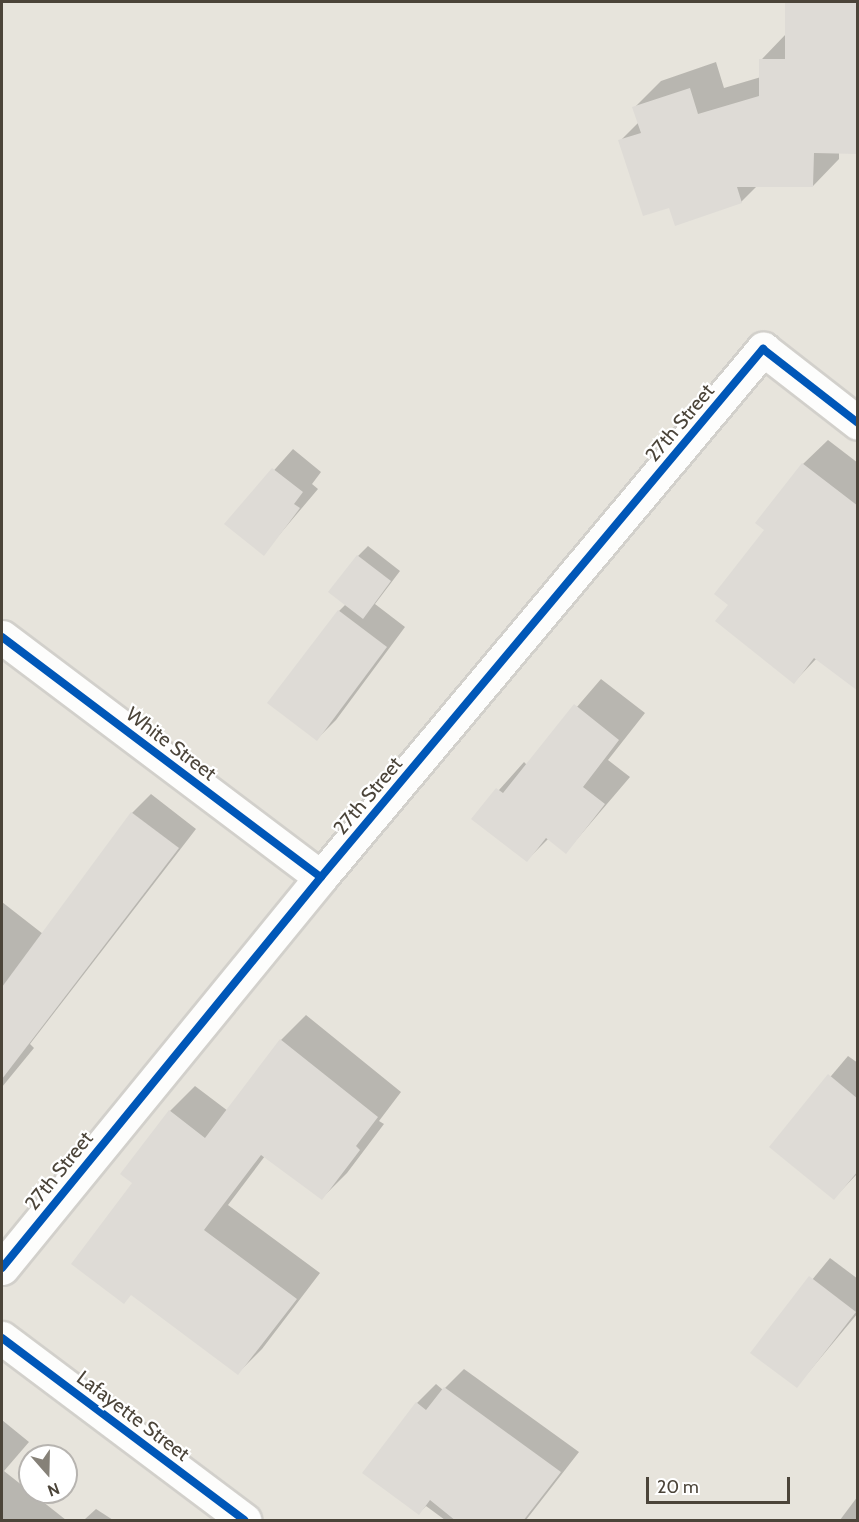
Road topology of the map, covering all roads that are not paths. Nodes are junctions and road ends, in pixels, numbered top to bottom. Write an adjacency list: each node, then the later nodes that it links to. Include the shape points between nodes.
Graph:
1 (858, 423): 3 (street, 27th Street, via 764,349)
2 (2, 638): 3 (street, White Street)
3 (321, 877): 4 (street, 27th Street)
4 (2, 1268)
5 (2, 1338): 6 (street, Lafayette Street)
6 (244, 1521)

